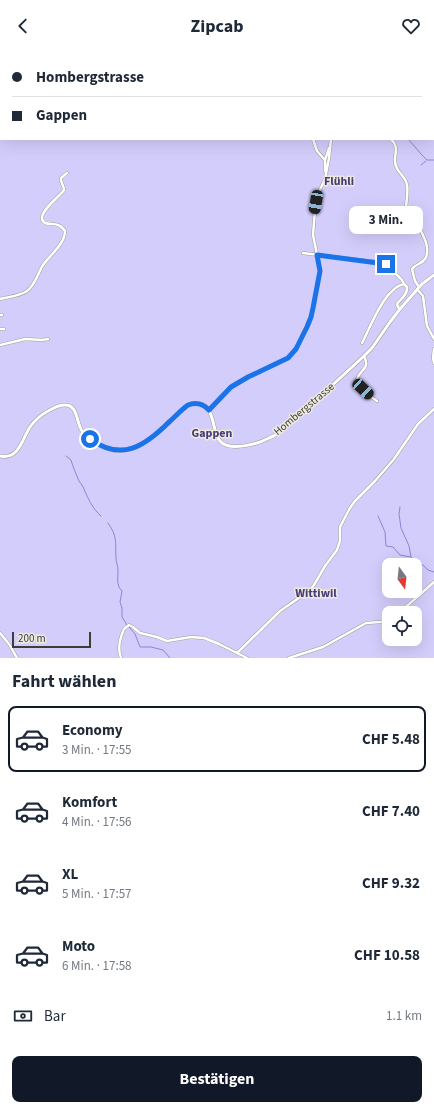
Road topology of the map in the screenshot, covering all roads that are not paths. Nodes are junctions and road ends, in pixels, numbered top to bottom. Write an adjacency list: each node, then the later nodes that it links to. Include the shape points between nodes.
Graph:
1 (313, 140): 5 (street, via 317,151)
2 (331, 140): 4 (street)
3 (392, 140): 12 (street, via 396,147 395,166 407,185 406,220 416,222 426,241 425,258 412,269)
4 (330, 145): 5 (street); 7 (street)
5 (325, 160): 7 (street)
6 (67, 173): 13 (street, via 61,178 64,190 42,218 46,223 62,227 65,231 64,236 30,289 22,294)
7 (326, 176): 9 (street, via 317,196 315,210 313,235)
8 (303, 253): 9 (street)
9 (317, 255): 11 (street, via 386,264); 24 (street, via 320,271 311,317 296,349 288,358 231,387)
10 (434, 275): 12 (street, Hombergstrasse)
11 (404, 284): 14 (street, via 407,290 397,303); 17 (street, via 397,286 382,303)
12 (418, 288): 14 (street, Hombergstrasse); 16 (street, via 423,296 427,326)
13 (0, 299)
14 (400, 309): 20 (street, Hombergstrasse)
15 (48, 339): 18 (street, via 23,339)
16 (434, 339)
17 (362, 343)
18 (0, 345)
19 (434, 349): 21 (street)
20 (364, 356): 22 (street, via 366,367 357,380 363,389); 24 (street, Hombergstrasse, via 289,425 275,436 260,442 242,446 224,444 218,438)
21 (434, 363)
22 (378, 401)
23 (434, 409): 30 (street, via 418,424 394,459 350,508 340,528 337,550 314,585 280,611)
24 (209, 410): 25 (street, via 198,403 188,405 150,438 135,448 121,451 106,448 90,439 80,427 74,409 68,405 60,405 35,421 14,453 6,457)
25 (0, 456)
26 (434, 582): 27 (street)
27 (407, 606)
28 (382, 622): 34 (street, via 366,622 323,648)
29 (0, 632): 31 (street)
30 (237, 653): 32 (street, via 204,638 191,637 167,641 127,626 123,630 119,647); 33 (street)
31 (17, 658)
32 (121, 658)
33 (247, 658)
34 (289, 658)

